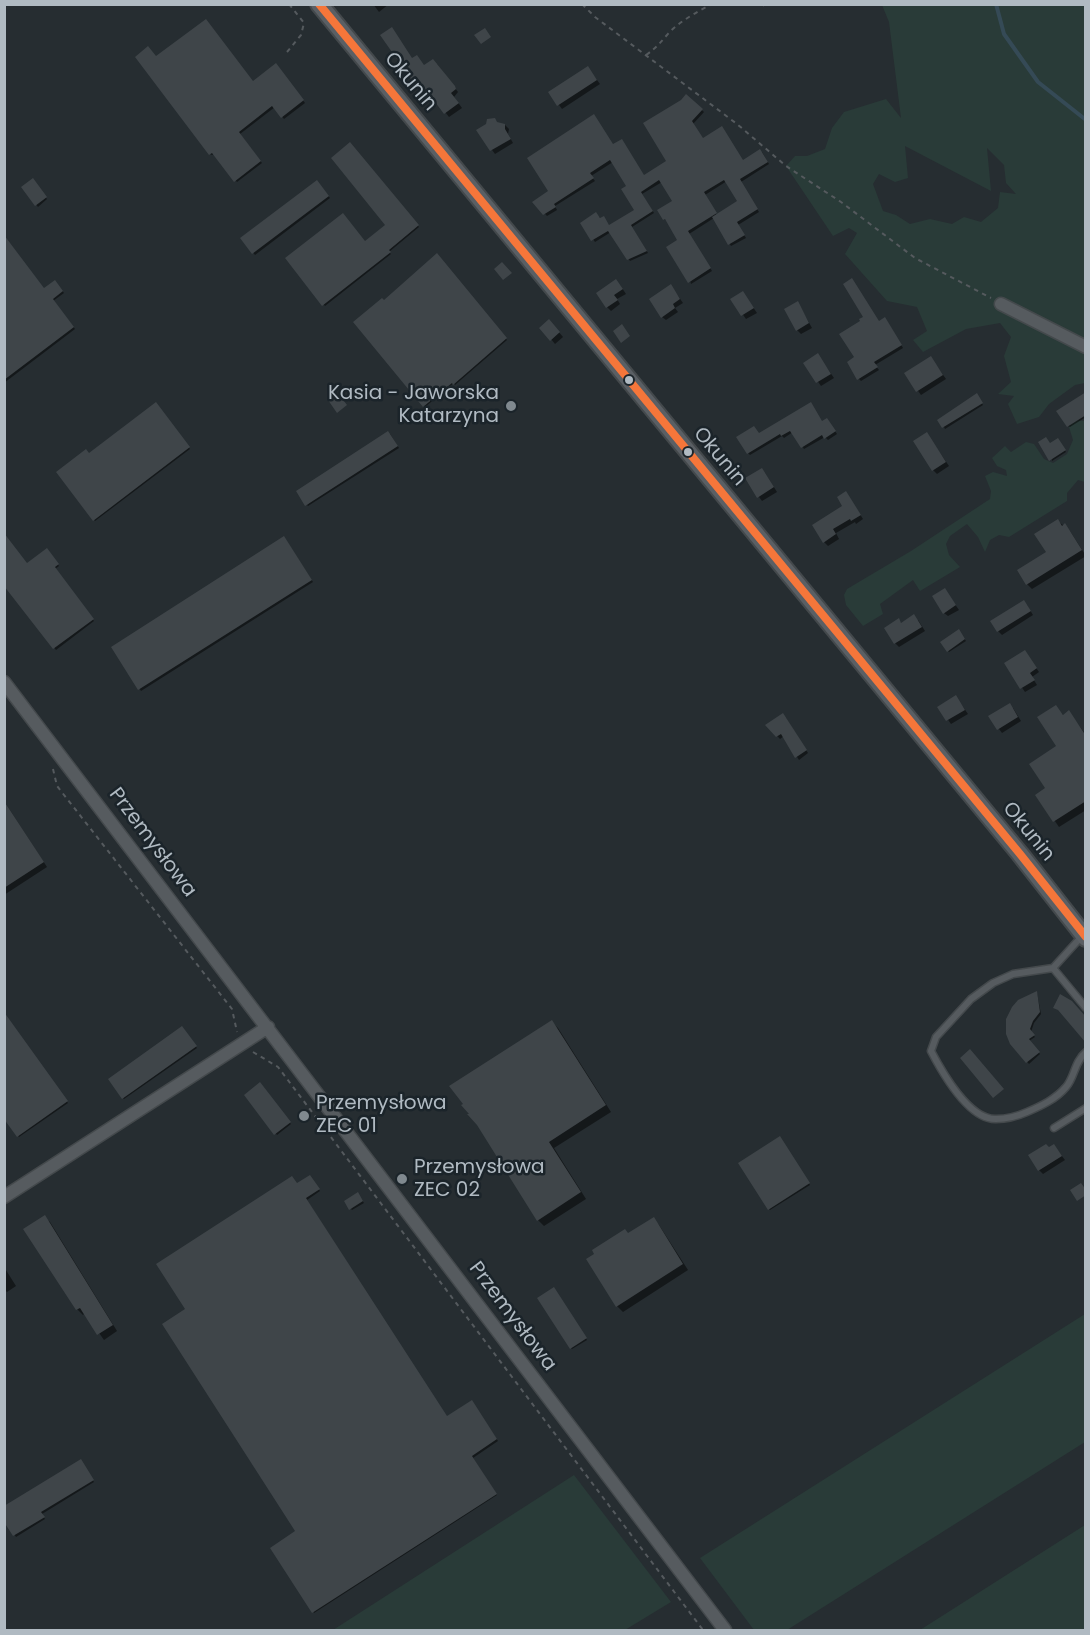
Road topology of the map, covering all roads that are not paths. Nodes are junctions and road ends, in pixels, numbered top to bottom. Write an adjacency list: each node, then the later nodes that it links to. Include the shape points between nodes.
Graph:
1 (319, 4): 5 (main road, Okunin)
2 (1001, 304): 3 (street)
3 (1086, 346)
4 (4, 682): 8 (street, Przemysłowa)
5 (1084, 936): 6 (lane)
6 (1053, 968): 7 (lane); 9 (lane, via 1013,974 993,983 971,999 936,1037 931,1051 955,1091 974,1110 994,1120 1019,1116 1042,1106 1071,1081)
7 (1086, 1008)
8 (267, 1027): 12 (street); 13 (street, Przemysłowa)
9 (1086, 1052)
10 (1086, 1108): 11 (lane)
11 (1054, 1128)
12 (4, 1197)
13 (725, 1630)

